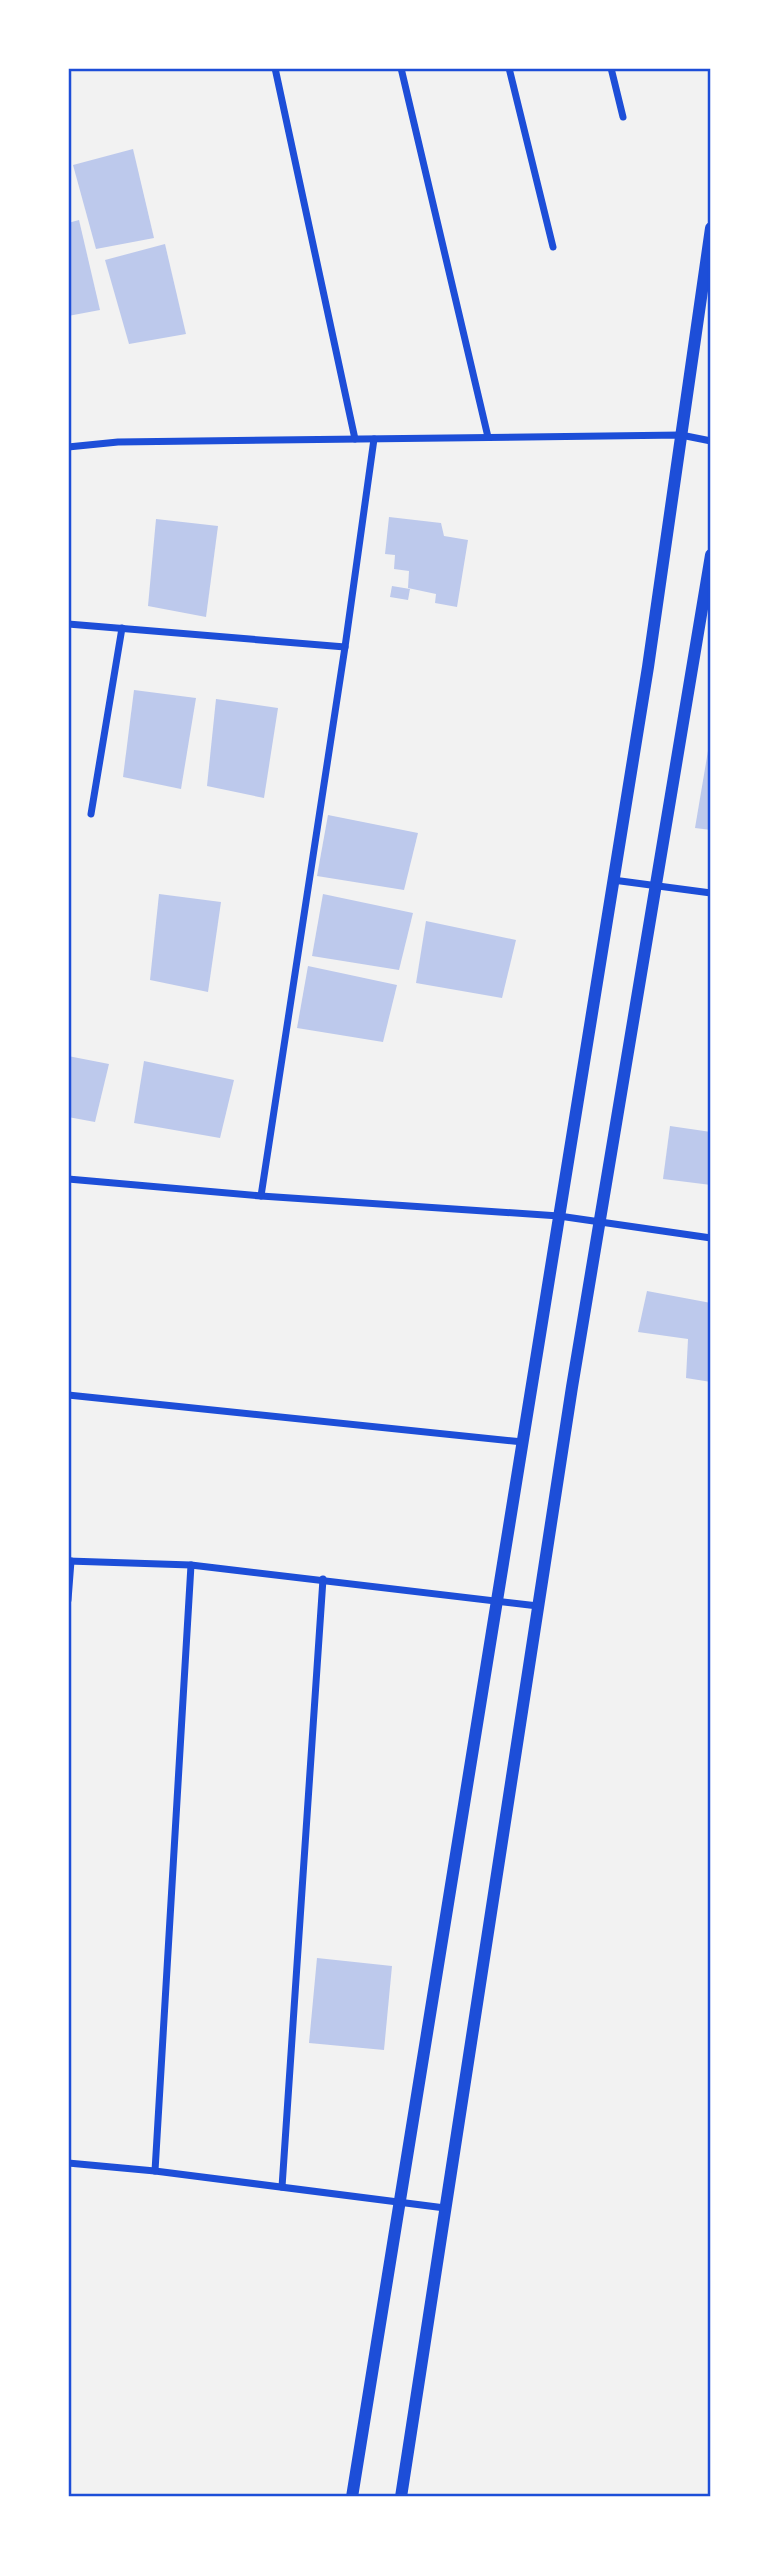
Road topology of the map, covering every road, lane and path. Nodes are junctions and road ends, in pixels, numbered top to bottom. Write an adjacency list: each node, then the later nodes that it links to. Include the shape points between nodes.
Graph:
1 (275, 68): 10 (street)
2 (401, 68): 9 (street)
3 (509, 68): 7 (street)
4 (611, 68): 5 (street)
5 (623, 117)
6 (711, 228): 8 (street)
7 (553, 247)
8 (681, 435): 9 (street); 12 (street); 19 (street)
9 (488, 437): 11 (street)
10 (355, 439): 11 (street); 13 (street, via 118,442)
11 (374, 439): 17 (street)
12 (711, 441)
13 (68, 447)
14 (711, 555): 20 (street)
15 (68, 624): 16 (street)
16 (122, 628): 17 (street); 18 (street)
17 (345, 647): 23 (street)
18 (92, 814)
19 (613, 880): 20 (street); 24 (street)
20 (656, 885): 21 (street); 25 (street)
21 (711, 893)
22 (68, 1179): 23 (street)
23 (261, 1196): 24 (street)
24 (559, 1216): 25 (street); 28 (street)
25 (601, 1222): 26 (street); 34 (street)
26 (711, 1238)
27 (68, 1395): 28 (street)
28 (524, 1442): 33 (street)
29 (70, 1561): 30 (street); 32 (street)
30 (191, 1565): 31 (street); 36 (street)
31 (323, 1579): 33 (street); 37 (street)
32 (68, 1600)
33 (498, 1600): 34 (street); 38 (street)
34 (538, 1606): 39 (street)
35 (68, 2163): 36 (street)
36 (155, 2171): 37 (street)
37 (282, 2188): 38 (street)
38 (400, 2203): 39 (street); 40 (street)
39 (446, 2208): 41 (street)
40 (352, 2497)
41 (401, 2497)

